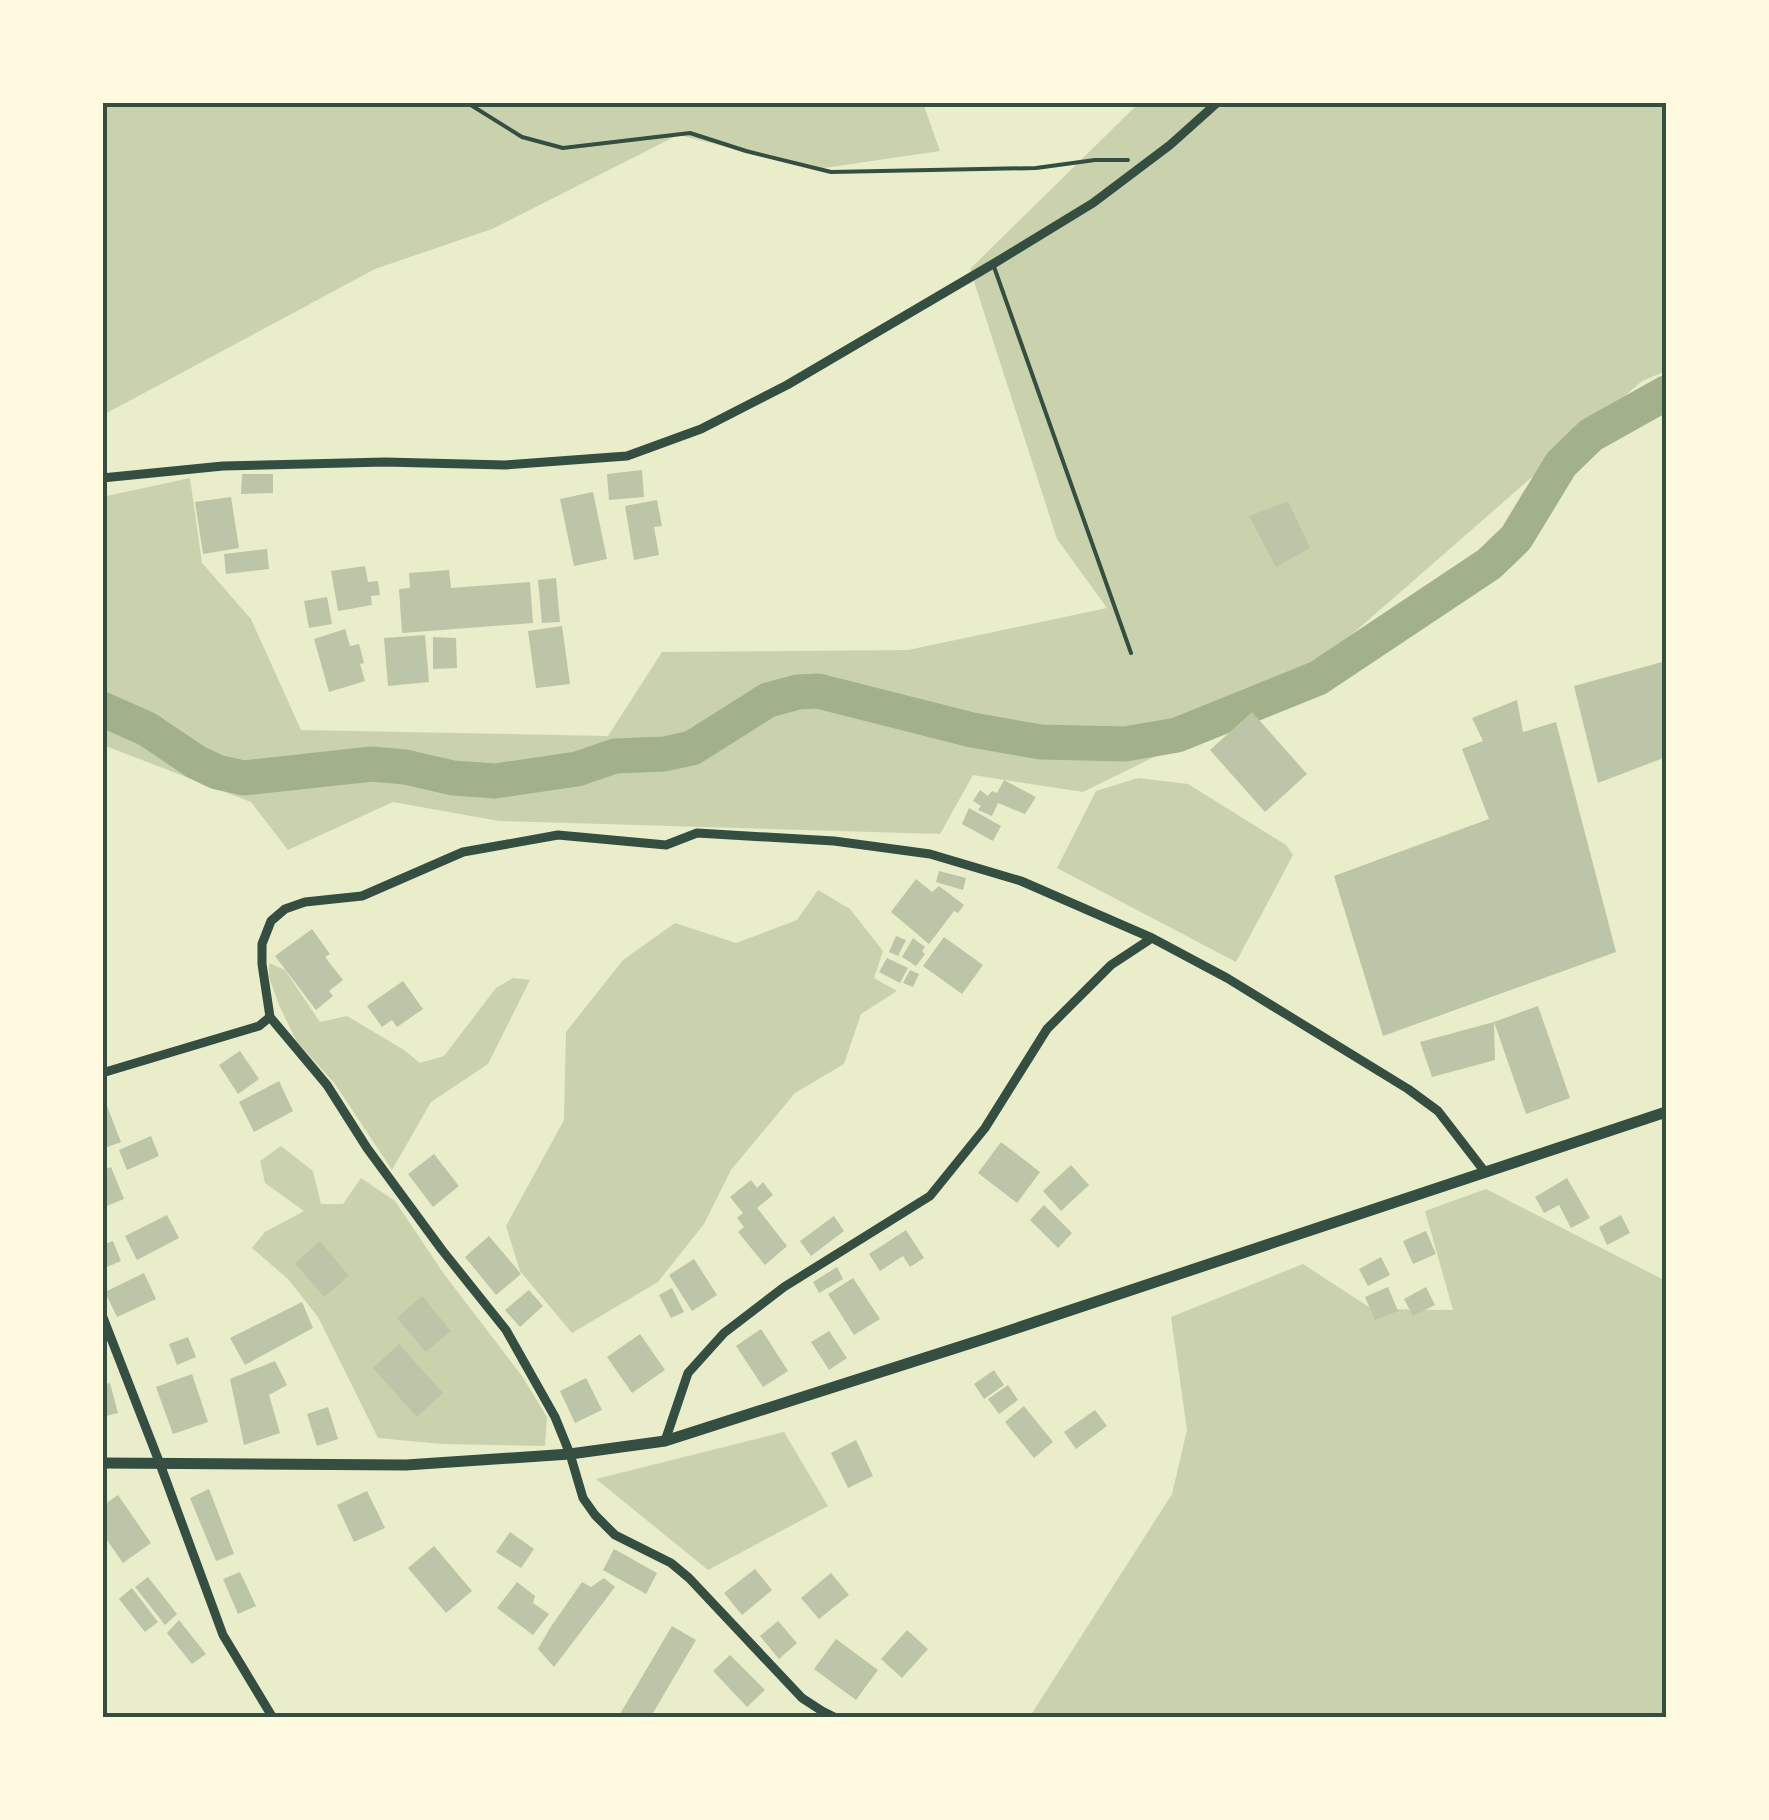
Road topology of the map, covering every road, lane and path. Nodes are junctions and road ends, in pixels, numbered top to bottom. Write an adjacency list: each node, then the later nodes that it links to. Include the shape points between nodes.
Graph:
1 (466, 102): 3 (path, via 522,137 563,148 690,133 830,172)
2 (1218, 102): 3 (street)
3 (1148, 160): 4 (street, via 1094,203)
4 (993, 264): 5 (street, via 787,385 700,429 626,456 505,465 223,466); 6 (lane)
5 (102, 478)
6 (1131, 653)
7 (1152, 938): 8 (street, via 1020,882 930,854 757,835 697,833 666,845 558,835 463,852 362,896 285,909 270,921 262,944); 11 (street, via 1408,1089 1438,1111); 13 (street, via 1111,965 1047,1029 985,1128 930,1196 784,1287 724,1333 688,1373)
8 (270, 1017): 9 (street, via 259,1026); 14 (street, via 506,1330)
9 (102, 1072)
10 (1666, 1112): 11 (main road)
11 (1485, 1172): 13 (main road)
12 (102, 1315): 16 (street)
13 (665, 1441): 14 (main road)
14 (570, 1454): 16 (main road, via 406,1465); 18 (street, via 583,1498 615,1535 671,1563 802,1698)
15 (102, 1464): 16 (main road)
16 (160, 1464): 17 (street, via 222,1635)
17 (273, 1718)
18 (836, 1718)

